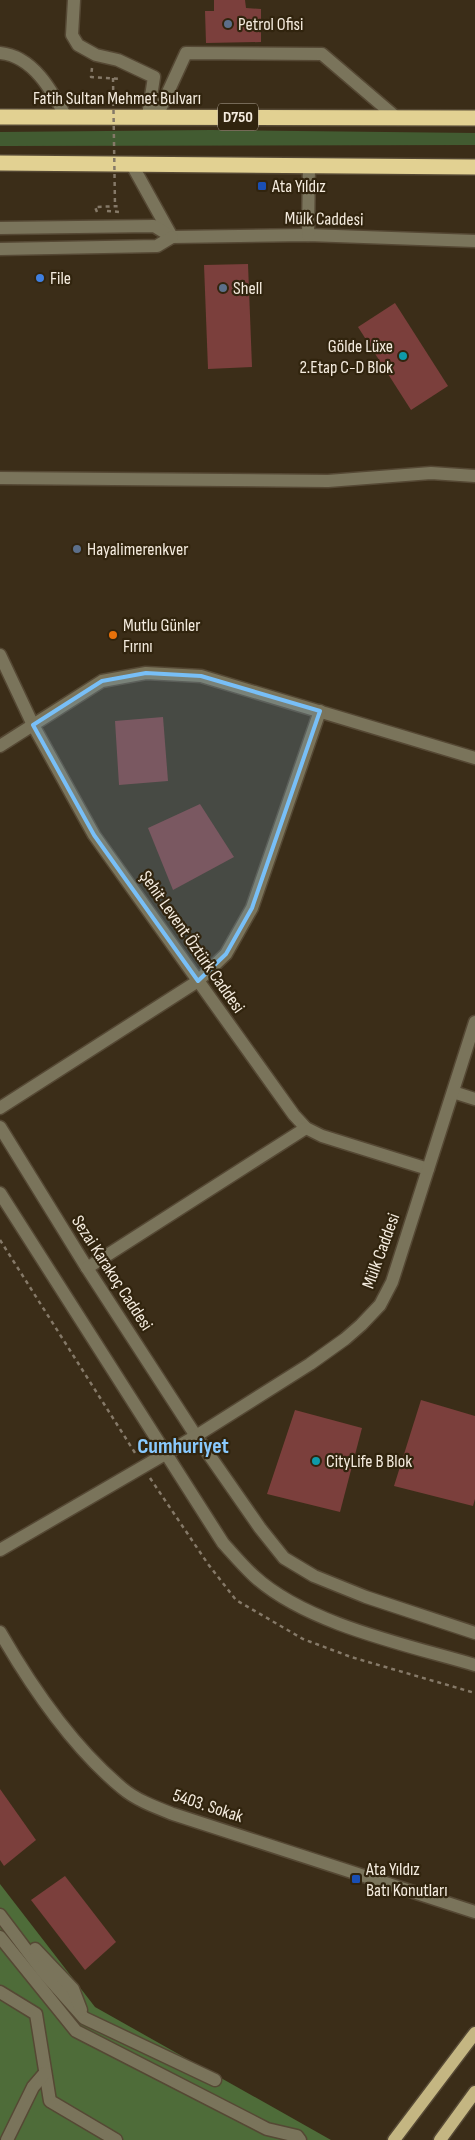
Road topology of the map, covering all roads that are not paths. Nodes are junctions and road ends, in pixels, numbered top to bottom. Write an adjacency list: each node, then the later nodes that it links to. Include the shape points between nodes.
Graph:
1 (74, 0): 3 (street, via 72,35 78,45 154,78)
2 (0, 53): 5 (street, via 19,59 46,82)
3 (152, 116): 5 (highway, Fatih Sultan Mehmet Bulvarı / D750); 7 (highway, Fatih Sultan Mehmet Bulvarı / D750); 7 (street, via 186,53 322,54)
4 (0, 117): 5 (highway, Fatih Sultan Mehmet Bulvarı / D750)
5 (66, 117)
6 (475, 118): 7 (highway, Fatih Sultan Mehmet Bulvarı / D750)
7 (398, 119)
8 (0, 163): 9 (highway)
9 (130, 163): 10 (highway); 14 (street)
10 (310, 165): 11 (highway); 13 (street)
11 (475, 167)
12 (0, 228): 14 (street, Mülk Caddesi, via 154,226)
13 (308, 235): 14 (street, Mülk Caddesi); 15 (street, Mülk Caddesi)
14 (172, 237): 16 (street, Mülk Caddesi, via 157,246)
15 (475, 240)
16 (0, 249)
17 (475, 476): 18 (street, via 431,473 328,481)
18 (0, 478)
19 (0, 655): 21 (street, Şehit Levent Öztürk Caddesi)
20 (320, 711): 21 (street, via 201,676 146,673 102,682); 23 (street); 24 (street, via 252,908 226,954)
21 (33, 725): 22 (street); 24 (street, Şehit Levent Öztürk Caddesi, via 94,835)
22 (0, 746)
23 (475, 758)
24 (198, 981): 28 (street); 30 (street, Şehit Levent Öztürk Caddesi)
25 (475, 1022): 26 (street, Mülk Caddesi)
26 (453, 1092): 27 (street); 31 (street, Mülk Caddesi)
27 (475, 1099)
28 (0, 1108)
29 (0, 1127): 33 (street, Sezai Karakoç Caddesi)
30 (306, 1128): 31 (street, Şehit Levent Öztürk Caddesi); 33 (street)
31 (428, 1169): 34 (street, Mülk Caddesi, via 392,1282 380,1305 345,1339)
32 (2, 1199): 35 (street)
33 (87, 1268): 34 (street, Sezai Karakoç Caddesi)
34 (196, 1436): 35 (street, Mülk Caddesi); 38 (street, Sezai Karakoç Caddesi, via 284,1558 314,1576 366,1597)
35 (166, 1454): 36 (street, Mülk Caddesi); 39 (street, via 223,1543 255,1577 303,1609 365,1633)
36 (0, 1550)
37 (0, 1632): 41 (street, 5403. Sokak, via 70,1738 122,1789 173,1814)
38 (475, 1633)
39 (475, 1665)
40 (0, 1903): 45 (street, via 27,1940 73,1989)
41 (475, 1912)
42 (0, 1915): 45 (street, via 43,1972)
43 (0, 1937): 52 (street, via 76,2031 267,2129 298,2136)
44 (0, 1992): 47 (street, via 36,2014)
45 (84, 2018): 48 (street)
46 (475, 2033): 53 (main road)
47 (46, 2073): 50 (street, via 33,2087); 51 (street, via 50,2101)
48 (214, 2080)
49 (475, 2092): 54 (main road)
50 (7, 2140)
51 (116, 2140)
52 (300, 2140)
53 (394, 2140)
54 (440, 2140)

